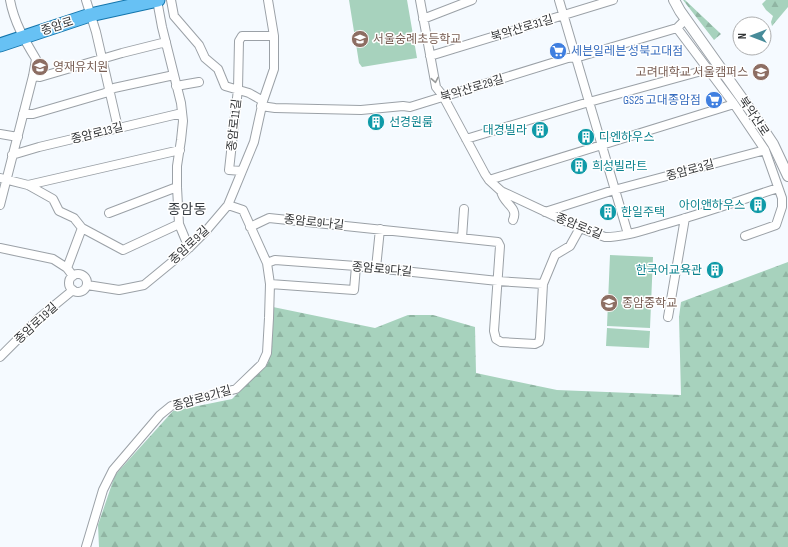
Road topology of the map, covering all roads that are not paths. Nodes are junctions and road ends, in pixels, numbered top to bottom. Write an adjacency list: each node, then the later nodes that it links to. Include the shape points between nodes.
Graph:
1 (10, 0): 17 (street, via 12,12)
2 (86, 0): 11 (street)
3 (158, 0): 11 (main road, 종암로); 18 (street)
4 (171, 0): 28 (street, 종암로11길, via 174,16 199,45 205,58 218,69 226,86)
5 (268, 0): 16 (street, 종암로9길)
6 (420, 0): 13 (street, 종암로5길)
7 (470, 0): 13 (street)
8 (559, 0): 12 (street)
9 (613, 0): 12 (street, 북악산로31길)
10 (674, 0): 14 (street, 북악산로)
11 (90, 15): 17 (main road, 종암로); 22 (street)
12 (563, 15): 20 (street, 북악산로31길); 21 (street)
13 (423, 19): 20 (street, 종암로5길)
14 (686, 19): 15 (street); 45 (street, 북악산로, via 773,144)
15 (677, 28): 21 (street, 북악산로29길); 23 (street)
16 (274, 36): 28 (street, via 242,36 239,41); 32 (street, 종암로9길, via 274,69)
17 (23, 37): 19 (main road, 종암로); 25 (street, via 36,59)
18 (166, 42): 22 (street); 24 (street)
19 (0, 45)
20 (430, 56): 30 (street, 종암로5길, one-way to 30, via 436,87)
21 (575, 57): 30 (street, 북악산로29길); 31 (street)
22 (102, 59): 25 (street, via 40,77); 29 (street)
23 (709, 69): 31 (street); 33 (street)
24 (174, 75): 27 (street); 29 (street)
25 (33, 76): 35 (street)
26 (199, 82): 27 (street)
27 (176, 86): 34 (street)
28 (238, 89): 32 (street, via 249,92); 44 (street, 종암로11길, via 230,170)
29 (109, 90): 35 (street, via 33,114); 36 (street)
30 (443, 96): 32 (street, 북악산로29길, via 410,107 361,110 275,108); 39 (street, 종암로5길)
31 (589, 102): 39 (street); 40 (street)
32 (262, 104): 44 (street, 종암로9길, via 254,142)
33 (734, 104): 40 (street); 42 (street)
34 (182, 113): 36 (street, 종암로13길); 41 (street)
35 (23, 114): 38 (street)
36 (118, 128): 43 (street, 종암로13길)
37 (0, 134): 38 (street)
38 (18, 137): 43 (street)
39 (466, 139): 47 (street, 종암로5길)
40 (601, 145): 47 (street); 51 (street)
41 (180, 150): 48 (street); 49 (street)
42 (765, 150): 50 (street); 51 (street, 종암로3길)
43 (12, 155): 46 (street)
44 (242, 171): 54 (street, 종암로9길)
45 (788, 176)
46 (3, 179): 48 (street); 53 (street)
47 (489, 180): 52 (street, 종암로5길)
48 (28, 185): 62 (street, via 53,199 59,211 74,218)
49 (177, 187): 57 (street); 60 (street)
50 (778, 188): 58 (street, 종암로5길); 66 (street, via 782,203 776,225)
51 (614, 190): 56 (street, 종암로3길); 65 (street)
52 (501, 191): 56 (street, 종암로5길); 59 (street, 종암로5길, via 515,212)
53 (0, 205)
54 (228, 206): 61 (street, 종암로9가길, via 243,210); 69 (street, 종암로9길)
55 (464, 209): 67 (street)
56 (544, 212): 63 (street, 종암로5길)
57 (109, 213)
58 (685, 218): 65 (street, 종암로5길); 80 (street)
59 (513, 220)
60 (179, 224): 62 (street, via 123,250); 69 (street)
61 (250, 226): 64 (street, 종암로9나길, via 269,218); 70 (street, 종암로9가길)
62 (82, 228): 72 (street)
63 (580, 228): 65 (street, 종암로5길, via 605,237); 77 (street, via 570,246 555,255)
64 (380, 229): 67 (street, 종암로9나길); 73 (street)
65 (628, 234)
66 (745, 236)
67 (462, 238): 75 (street, 종암로9나길, via 500,243)
68 (0, 248): 72 (street, via 53,259)
69 (189, 248): 78 (street, 종암로9길, via 144,285 119,290)
70 (267, 263): 71 (street, 종암로9다길, via 275,260); 76 (street, 종암로9가길)
71 (356, 266): 73 (street, 종암로9다길); 76 (street, via 354,290)
72 (67, 268): 74 (street)
73 (376, 268): 75 (street, 종암로9다길)
74 (73, 276): 78 (street, via 82,275); 79 (street, via 69,282)
75 (498, 281): 77 (street, 종암로9다길); 77 (street, via 494,331 496,339 501,342 539,342)
76 (270, 284): 82 (street, 종암로9가길, via 267,353 262,364 236,389 171,406 160,415 113,470 103,490)
77 (543, 284)
78 (87, 285): 79 (street, via 81,292)
79 (72, 290): 81 (street, 종암로19길)
80 (668, 317)
81 (0, 357)
82 (86, 547)

